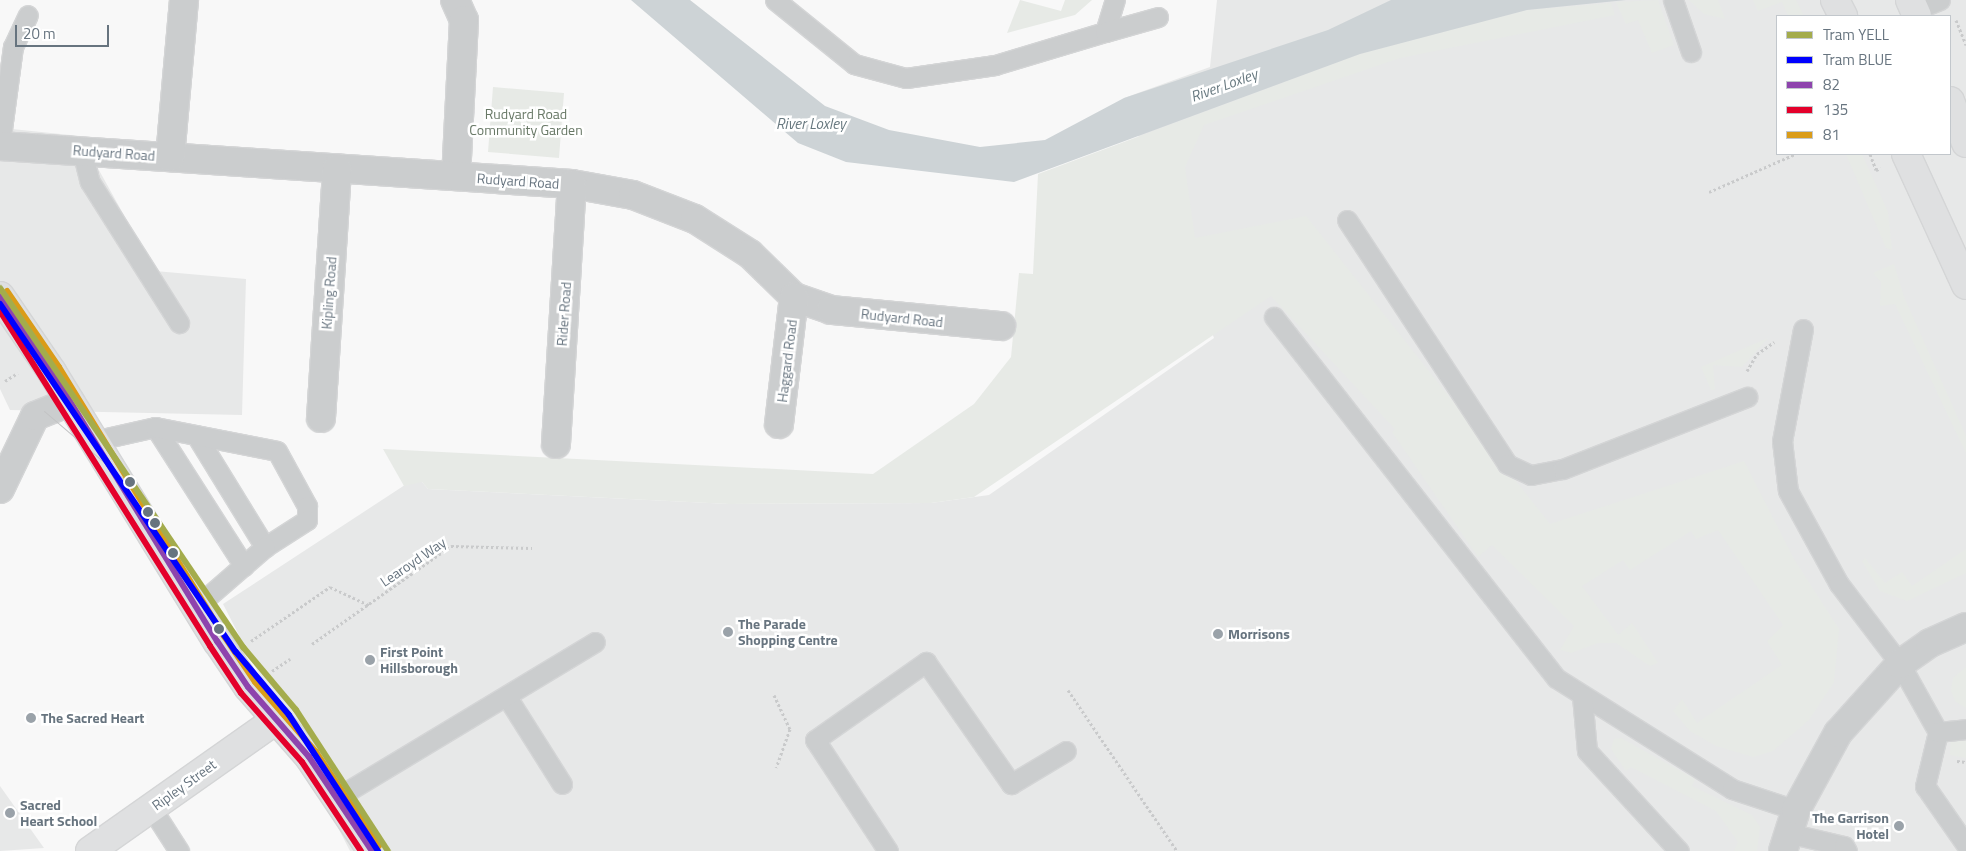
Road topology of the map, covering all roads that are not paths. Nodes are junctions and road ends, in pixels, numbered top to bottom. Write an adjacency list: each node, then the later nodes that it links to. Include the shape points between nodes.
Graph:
1 (184, 0): 19 (street)
2 (455, 0): 21 (street, via 464,20)
3 (775, 0): 12 (lane, via 847,60 878,73 906,78 995,65)
4 (1115, 0): 12 (lane)
5 (1673, 0): 13 (lane)
6 (1836, 0): 10 (main road)
7 (1946, 4): 8 (lane)
8 (1914, 9)
9 (28, 15): 16 (lane, via 13,47)
10 (1843, 15)
11 (1158, 17): 12 (lane)
12 (1105, 32)
13 (1691, 52)
14 (1951, 104): 15 (main road)
15 (1966, 143)
16 (0, 145): 17 (street, Rudyard Road)
17 (82, 151): 19 (street, Rudyard Road); 28 (lane, via 90,182)
18 (1906, 155): 24 (main road)
19 (170, 157): 20 (street, Rudyard Road)
20 (337, 169): 21 (street, Rudyard Road); 33 (street, Kipling Road)
21 (456, 176): 22 (street, Rudyard Road)
22 (572, 184): 26 (street, Rudyard Road, via 633,195 695,219 750,254); 38 (street, Rider Road)
23 (1347, 220): 31 (lane, via 1507,464 1530,474 1563,469)
24 (1966, 285)
25 (0, 296): 32 (main road)
26 (794, 297): 29 (street, Rudyard Road, via 840,311); 34 (street, Haggard Road)
27 (1274, 317): 46 (lane, via 1556,678)
28 (179, 323)
29 (1001, 326)
30 (1803, 329): 45 (lane, via 1782,441 1788,491 1839,584)
31 (1747, 397)
32 (70, 402): 37 (main road); 39 (street, via 35,416)
33 (320, 418)
34 (779, 424)
35 (155, 427): 36 (lane); 37 (lane); 41 (lane)
36 (196, 435): 40 (lane); 40 (lane, via 277,451 307,506 307,520)
37 (93, 441): 42 (main road)
38 (556, 444)
39 (0, 489)
40 (266, 547): 41 (lane)
41 (244, 566): 42 (lane)
42 (196, 607): 48 (main road, via 228,657)
43 (1966, 626): 45 (street, via 1930,643)
44 (595, 642): 47 (lane)
45 (1900, 664): 50 (lane); 55 (street, via 1838,733)
46 (1582, 696): 55 (lane, via 1732,789); 61 (lane, via 1587,751)
47 (507, 697): 52 (lane); 53 (lane)
48 (277, 719): 53 (main road); 54 (main road, Ripley Street)
49 (1966, 729): 50 (lane)
50 (1938, 732): 56 (lane, via 1925,786)
51 (1066, 751): 60 (lane, via 1011,784 926,662 815,740)
52 (562, 784)
53 (338, 797): 59 (main road)
54 (152, 809): 57 (main road, Ripley Street); 58 (lane)
55 (1789, 831): 62 (lane, via 1844,846)
56 (1966, 845)
57 (90, 851)
58 (180, 851)
59 (372, 851)
60 (888, 851)
61 (1679, 851)
62 (1847, 851)

